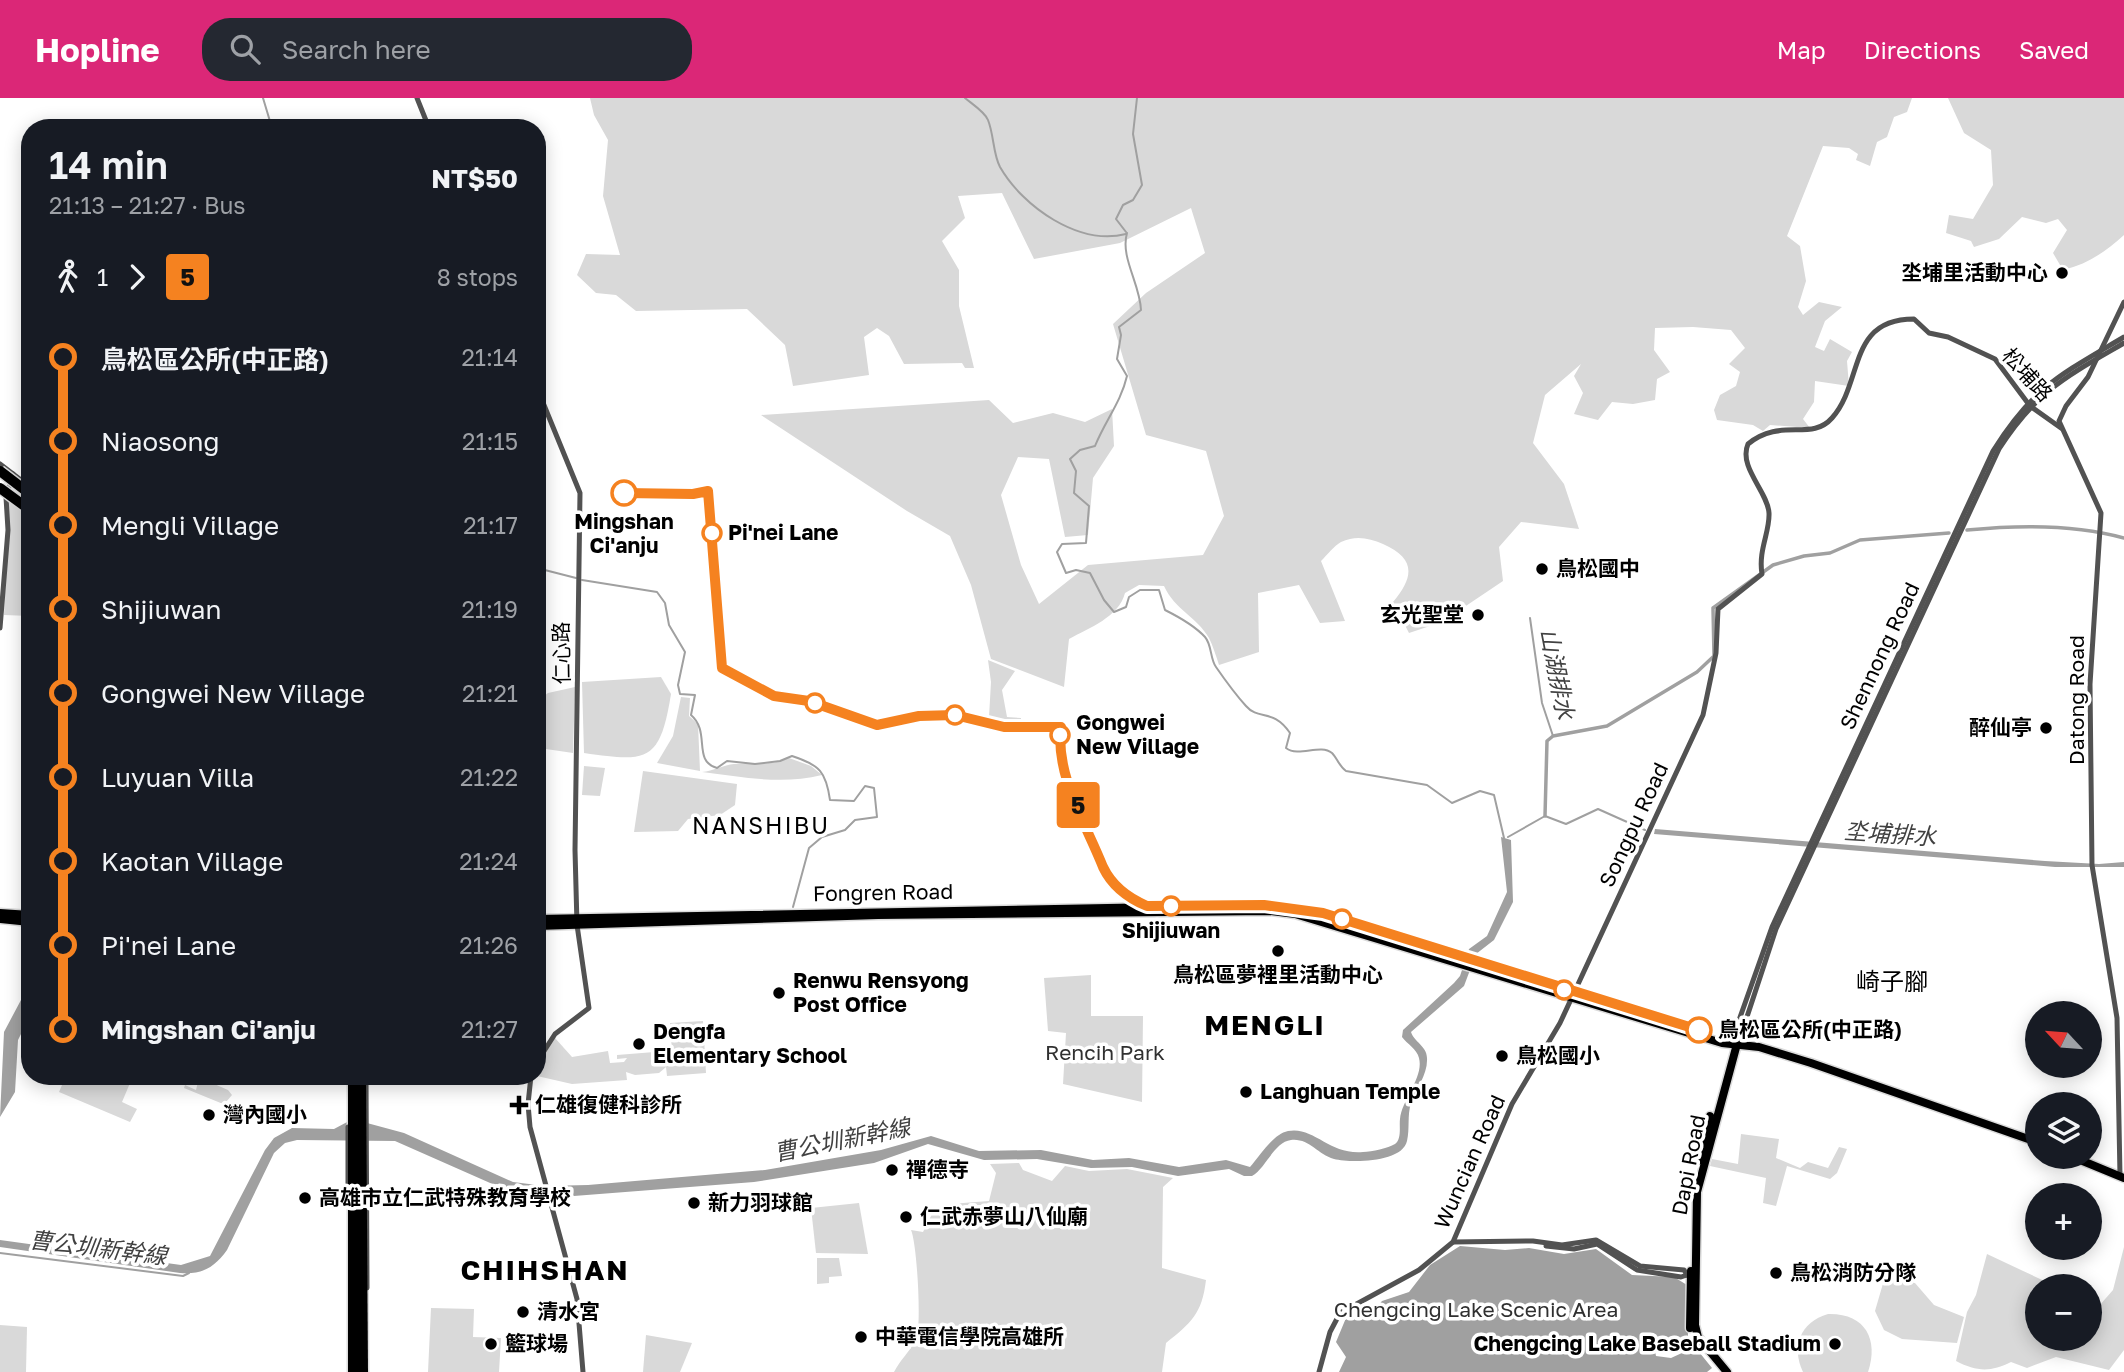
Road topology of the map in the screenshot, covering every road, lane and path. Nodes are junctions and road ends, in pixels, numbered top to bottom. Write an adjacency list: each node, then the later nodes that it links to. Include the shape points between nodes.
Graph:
1 (417, 98): 2 (street)
2 (425, 119)
3 (2124, 302): 5 (street)
4 (2124, 340): 5 (street, Shennong Road); 6 (street, Shennong Road)
5 (2103, 350): 6 (street); 7 (street, Shennong Road, via 2052,379)
6 (2098, 358): 7 (street, Shennong Road); 9 (street, via 2061,414)
7 (2029, 404): 9 (street, 松埔路); 20 (street, 松埔路, via 1996,359 1929,333 1914,319 1900,320 1872,334 1856,359 1851,386 1832,418 1809,431 1775,429 1746,448 1769,512); 30 (street, Shennong Road, via 1999,449 1816,837 1761,968)
8 (546, 410): 27 (street, 仁心路, via 580,493)
9 (2061, 428): 39 (street, Datong Road, via 2100,508 2090,684 2092,865 2117,1018)
10 (1, 467): 11 (street); 14 (highway, bridge); 15 (street)
11 (13, 474): 13 (street); 15 (street)
12 (0, 478): 16 (highway, bridge)
13 (21, 480)
14 (21, 486)
15 (1, 491): 17 (highway, bridge); 19 (street)
16 (21, 493)
17 (21, 504)
18 (0, 530): 19 (street)
19 (8, 530): 21 (street)
20 (1762, 570): 29 (street, Songpu Road, via 1716,611 1716,653 1705,709)
21 (0, 628)
22 (0, 913): 23 (main road)
23 (21, 914)
24 (0, 919): 26 (main road)
25 (546, 920): 27 (main road, Fongren Road)
26 (21, 921)
27 (577, 922): 28 (main road, Fongren Road); 29 (main road, Fongren Road, via 1228,909 1295,914); 31 (street, 仁心路, via 589,1008 555,1034)
28 (546, 925)
29 (1572, 995): 30 (main road, Fongren Road); 40 (street, Wuncian Road, via 1512,1104)
30 (1737, 1043): 37 (main road, Fongren Road, via 1892,1089); 46 (main road, Dapi Road, via 1703,1140 1689,1217 1690,1332); 47 (main road, Dapi Road, via 1703,1161 1694,1238 1696,1332)
31 (546, 1048)
32 (351, 1085): 42 (street)
33 (351, 1085): 42 (highway)
34 (360, 1085): 43 (highway)
35 (366, 1085): 43 (street)
36 (530, 1085): 44 (street, via 530,1127 577,1299)
37 (2025, 1138)
38 (2102, 1169): 39 (main road)
39 (2122, 1177)
40 (1453, 1242): 41 (street, via 1571,1245 1596,1240); 45 (street, Wuncian Road, via 1419,1270 1340,1313)
41 (1617, 1255): 41 (street, via 1637,1270 1687,1275 1684,1270 1640,1266)
42 (352, 1372)
43 (365, 1372)
44 (583, 1372)
45 (1319, 1372)
46 (1719, 1372)
47 (1727, 1372)

